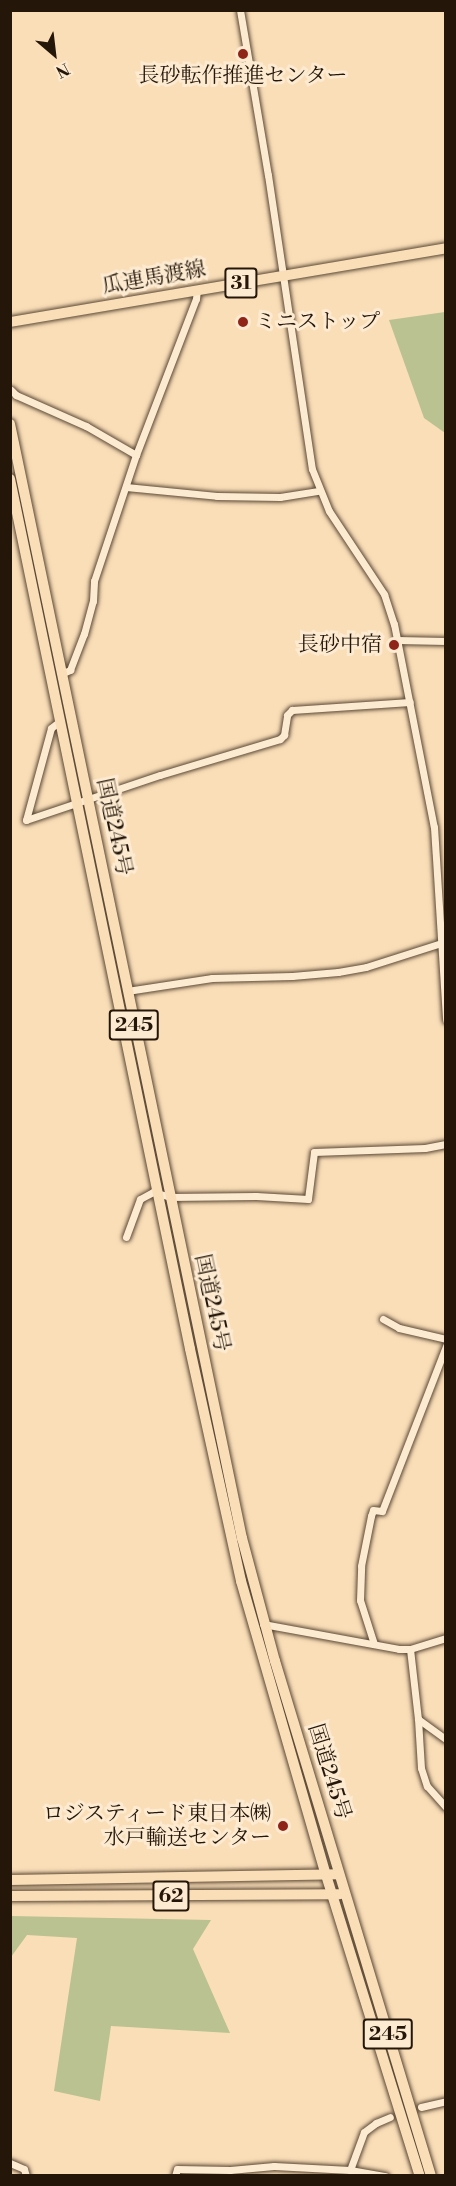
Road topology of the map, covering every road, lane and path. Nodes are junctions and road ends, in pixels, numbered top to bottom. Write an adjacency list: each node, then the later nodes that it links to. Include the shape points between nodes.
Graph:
1 (240, 10): 3 (street)
2 (446, 249): 3 (main road, 瓜連馬渡線 / 31)
3 (283, 276): 4 (main road, 瓜連馬渡線 / 31); 11 (street, via 309,451)
4 (196, 290): 5 (main road, 瓜連馬渡線 / 31); 8 (street, via 196,299)
5 (10, 322)
6 (11, 390): 8 (street)
7 (10, 424): 14 (main road, 国道245号 / 245)
8 (136, 455): 10 (street)
9 (10, 479): 16 (main road, 国道245号 / 245)
10 (126, 487): 11 (street, via 217,496 280,497); 14 (street, via 94,581 84,634 70,670)
11 (319, 491): 12 (street, via 384,594)
12 (397, 640): 13 (street); 15 (street)
13 (446, 641)
14 (63, 673): 17 (main road, 国道245号 / 245)
15 (410, 702): 17 (street, via 292,710 280,739); 19 (street, via 434,827)
16 (60, 722): 18 (main road, 国道245号 / 245); 18 (street, via 51,728 26,820)
17 (88, 798): 18 (street); 20 (main road, 国道245号 / 245)
18 (76, 802): 23 (main road, 国道245号 / 245)
19 (441, 943): 20 (street, via 338,972 212,978); 21 (street)
20 (127, 991): 23 (main road, 国道245号 / 245)
21 (446, 1020)
22 (446, 1144): 23 (street, via 314,1152 308,1200)
23 (164, 1194): 24 (street, via 140,1199); 28 (main road, 国道245号 / 245)
24 (126, 1236)
25 (384, 1319): 26 (street, via 399,1328)
26 (446, 1339)
27 (446, 1346): 30 (street, via 382,1511 373,1510 361,1566 360,1600)
28 (259, 1625): 30 (street); 35 (main road, 国道245号 / 245); 36 (main road, 国道245号 / 245)
29 (446, 1638): 31 (street)
30 (374, 1644): 31 (street)
31 (410, 1649): 32 (street)
32 (418, 1719): 33 (street); 34 (street, via 421,1767 427,1786)
33 (446, 1739)
34 (446, 1807)
35 (339, 1874): 36 (main road, 62); 39 (main road, 国道245号 / 245)
36 (326, 1875): 37 (main road, 62); 38 (main road, 国道245号 / 245)
37 (10, 1880)
38 (332, 1894): 39 (main road, 62); 40 (main road, 62); 50 (main road, 国道245号 / 245)
39 (345, 1894): 51 (main road, 国道245号 / 245)
40 (10, 1896)
41 (446, 2101): 42 (street)
42 (421, 2106)
43 (390, 2117): 45 (street, via 364,2132)
44 (10, 2163): 47 (street, via 24,2169)
45 (350, 2170): 46 (street); 48 (street, via 274,2166 177,2169)
46 (364, 2174): 49 (street)
47 (26, 2175)
48 (175, 2175)
49 (385, 2175)
50 (420, 2175)
51 (431, 2175)

